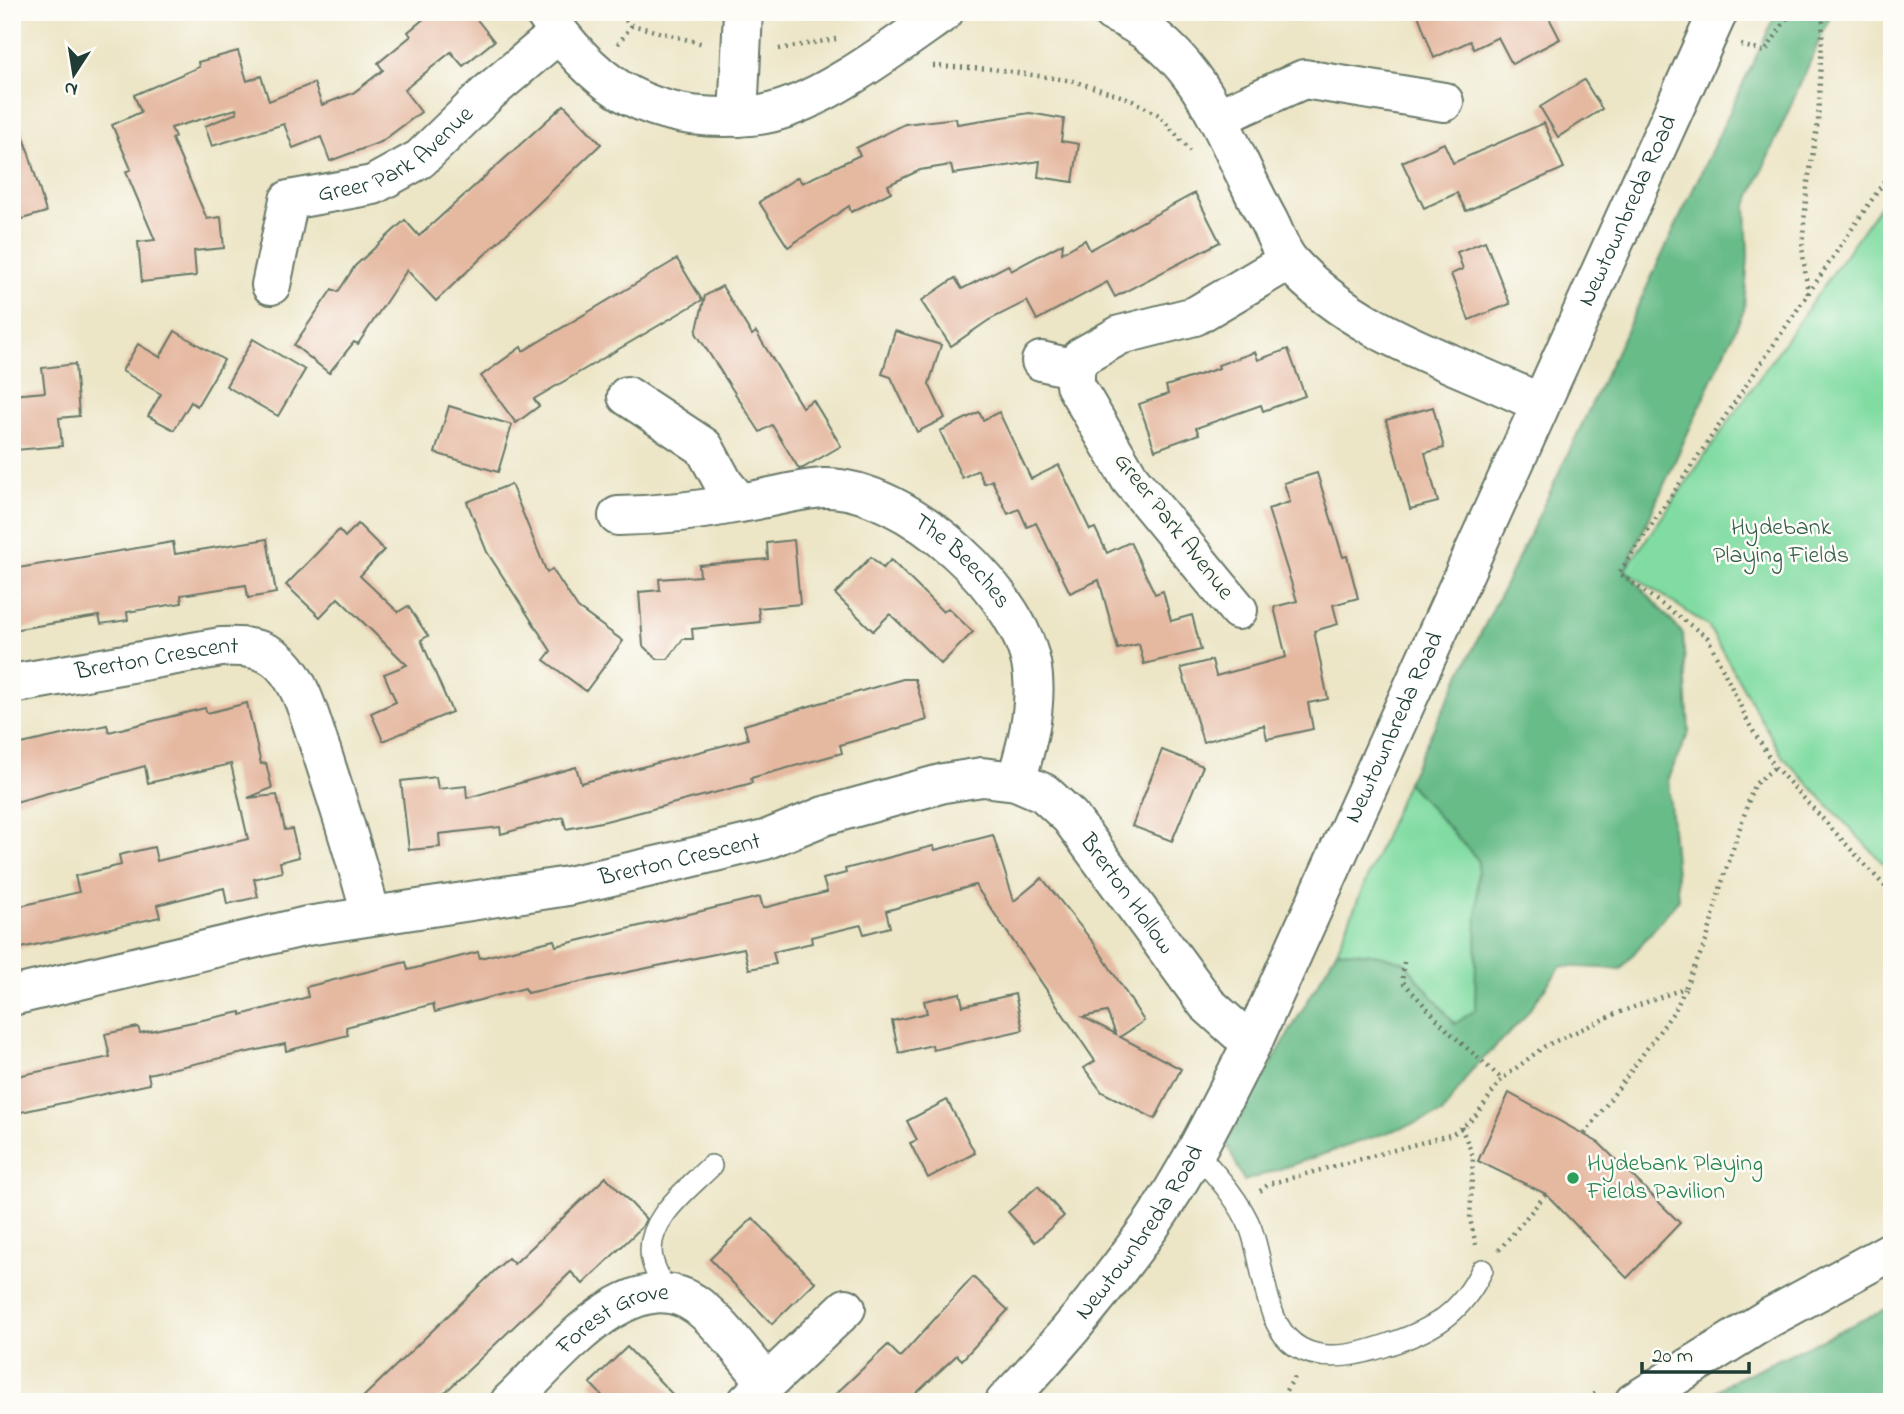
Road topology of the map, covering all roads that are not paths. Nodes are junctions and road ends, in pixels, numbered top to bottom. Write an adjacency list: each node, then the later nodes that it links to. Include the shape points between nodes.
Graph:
1 (743, 12): 7 (main road)
2 (944, 12): 7 (main road, Greer Park Avenue, via 794,104 769,114)
3 (1112, 12): 8 (main road, via 1172,50)
4 (551, 23): 7 (main road, Greer Park Avenue, via 594,73 630,97 665,112); 10 (main road, Greer Park Avenue, via 420,159 373,185 289,200)
5 (1713, 24): 12 (main road, Newtownbreda Road)
6 (1444, 102): 8 (main road, via 1304,79)
7 (738, 117)
8 (1219, 117): 9 (main road)
9 (1288, 261): 12 (main road, via 1352,315); 15 (main road, Greer Park Avenue, via 1195,316 1121,335 1058,365 1130,479)
10 (271, 285)
11 (626, 396): 13 (main road, via 704,447)
12 (1539, 403): 20 (main road, Newtownbreda Road)
13 (740, 503): 14 (main road, The Beeches, via 661,515); 17 (main road, The Beeches, via 824,488 857,492 929,526 957,552 1017,627 1033,676 1027,744)
14 (618, 516)
15 (1237, 610)
16 (12, 684): 18 (main road, Brerton Crescent, via 220,647 263,651 280,662 304,702)
17 (999, 779): 18 (main road, Brerton Crescent, via 944,783 824,816 765,840 568,886); 20 (main road, Brerton Hollow, via 1044,793 1070,817 1207,1004 1237,1031)
18 (371, 915): 19 (main road, Brerton Crescent)
19 (12, 996)
20 (1254, 1038): 21 (main road, Newtownbreda Road)
21 (1195, 1151): 24 (lane, via 1240,1206 1275,1319 1294,1344 1319,1357 1338,1358 1415,1335 1470,1296); 29 (main road, Newtownbreda Road, via 1152,1224 1049,1357)
22 (711, 1166): 25 (lane, via 666,1211 653,1237 652,1258)
23 (1892, 1251): 30 (main road, via 1767,1319)
24 (1482, 1270)
25 (667, 1294): 27 (main road, Forest Grove, via 698,1306); 28 (main road, Forest Grove, via 635,1297 613,1308 589,1326)
26 (846, 1308): 27 (main road, Forest Grove)
27 (757, 1392)
28 (523, 1397)
29 (1005, 1402)
30 (1634, 1402)

